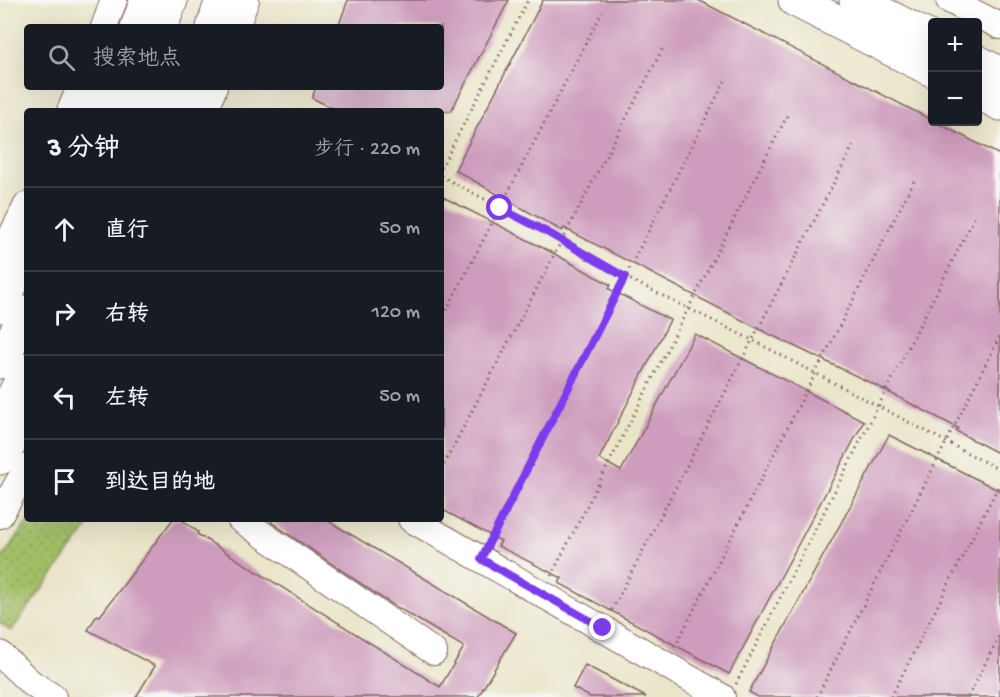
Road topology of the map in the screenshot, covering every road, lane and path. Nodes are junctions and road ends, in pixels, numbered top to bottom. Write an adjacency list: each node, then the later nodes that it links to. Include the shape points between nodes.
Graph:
1 (114, 0): 12 (street)
2 (147, 0): 13 (main road)
3 (171, 0): 14 (main road)
4 (192, 0): 15 (main road)
5 (222, 0): 16 (main road)
6 (246, 0): 17 (street)
7 (528, 0): 41 (path)
8 (795, 0): 22 (main road)
9 (856, 0): 19 (main road)
10 (949, 0): 18 (street)
11 (603, 12): 44 (path)
12 (105, 24)
13 (137, 24)
14 (161, 24)
15 (184, 24)
16 (214, 24)
17 (237, 24)
18 (1000, 25)
19 (928, 36)
20 (663, 48): 47 (path)
21 (982, 64): 23 (main road)
22 (928, 67)
23 (1000, 74)
24 (725, 81): 49 (path)
25 (79, 90): 33 (street)
26 (107, 90): 34 (main road)
27 (134, 90): 35 (main road)
28 (159, 90): 36 (main road)
29 (186, 90): 37 (main road)
30 (213, 90): 38 (street)
31 (982, 94): 32 (main road)
32 (1000, 104)
33 (71, 108)
34 (98, 108)
35 (126, 108)
36 (150, 108)
37 (177, 108)
38 (206, 108)
39 (788, 114): 51 (path)
40 (853, 146): 54 (path)
41 (444, 162)
42 (444, 178): 44 (path)
43 (915, 179): 56 (path)
44 (500, 208): 47 (path); 52 (path)
45 (976, 215): 58 (path)
46 (24, 219): 50 (street)
47 (561, 241): 49 (path); 63 (path)
48 (24, 259): 50 (main road)
49 (625, 277): 51 (path); 70 (path)
50 (9, 291): 55 (main road)
51 (688, 308): 54 (path); 71 (path)
52 (444, 315)
53 (1000, 336): 61 (path)
54 (752, 340): 56 (path); 72 (path)
55 (0, 362)
56 (816, 373): 58 (path); 76 (path)
57 (24, 375): 60 (main road)
58 (879, 405): 61 (path); 77 (path)
59 (24, 422): 62 (main road)
60 (0, 423)
61 (946, 443): 64 (path); 79 (path)
62 (0, 458)
63 (444, 464)
64 (1000, 470)
65 (24, 472): 67 (street)
66 (1000, 483): 80 (path)
67 (0, 515)
68 (244, 522): 74 (street)
69 (416, 522): 70 (street)
70 (481, 559): 71 (street)
71 (542, 594): 72 (street)
72 (603, 628): 76 (street)
73 (1000, 634): 81 (path)
74 (434, 652)
75 (0, 654): 78 (street)
76 (666, 665): 77 (street)
77 (728, 692)
78 (53, 697)
79 (817, 697)
80 (891, 697)
81 (968, 697)

